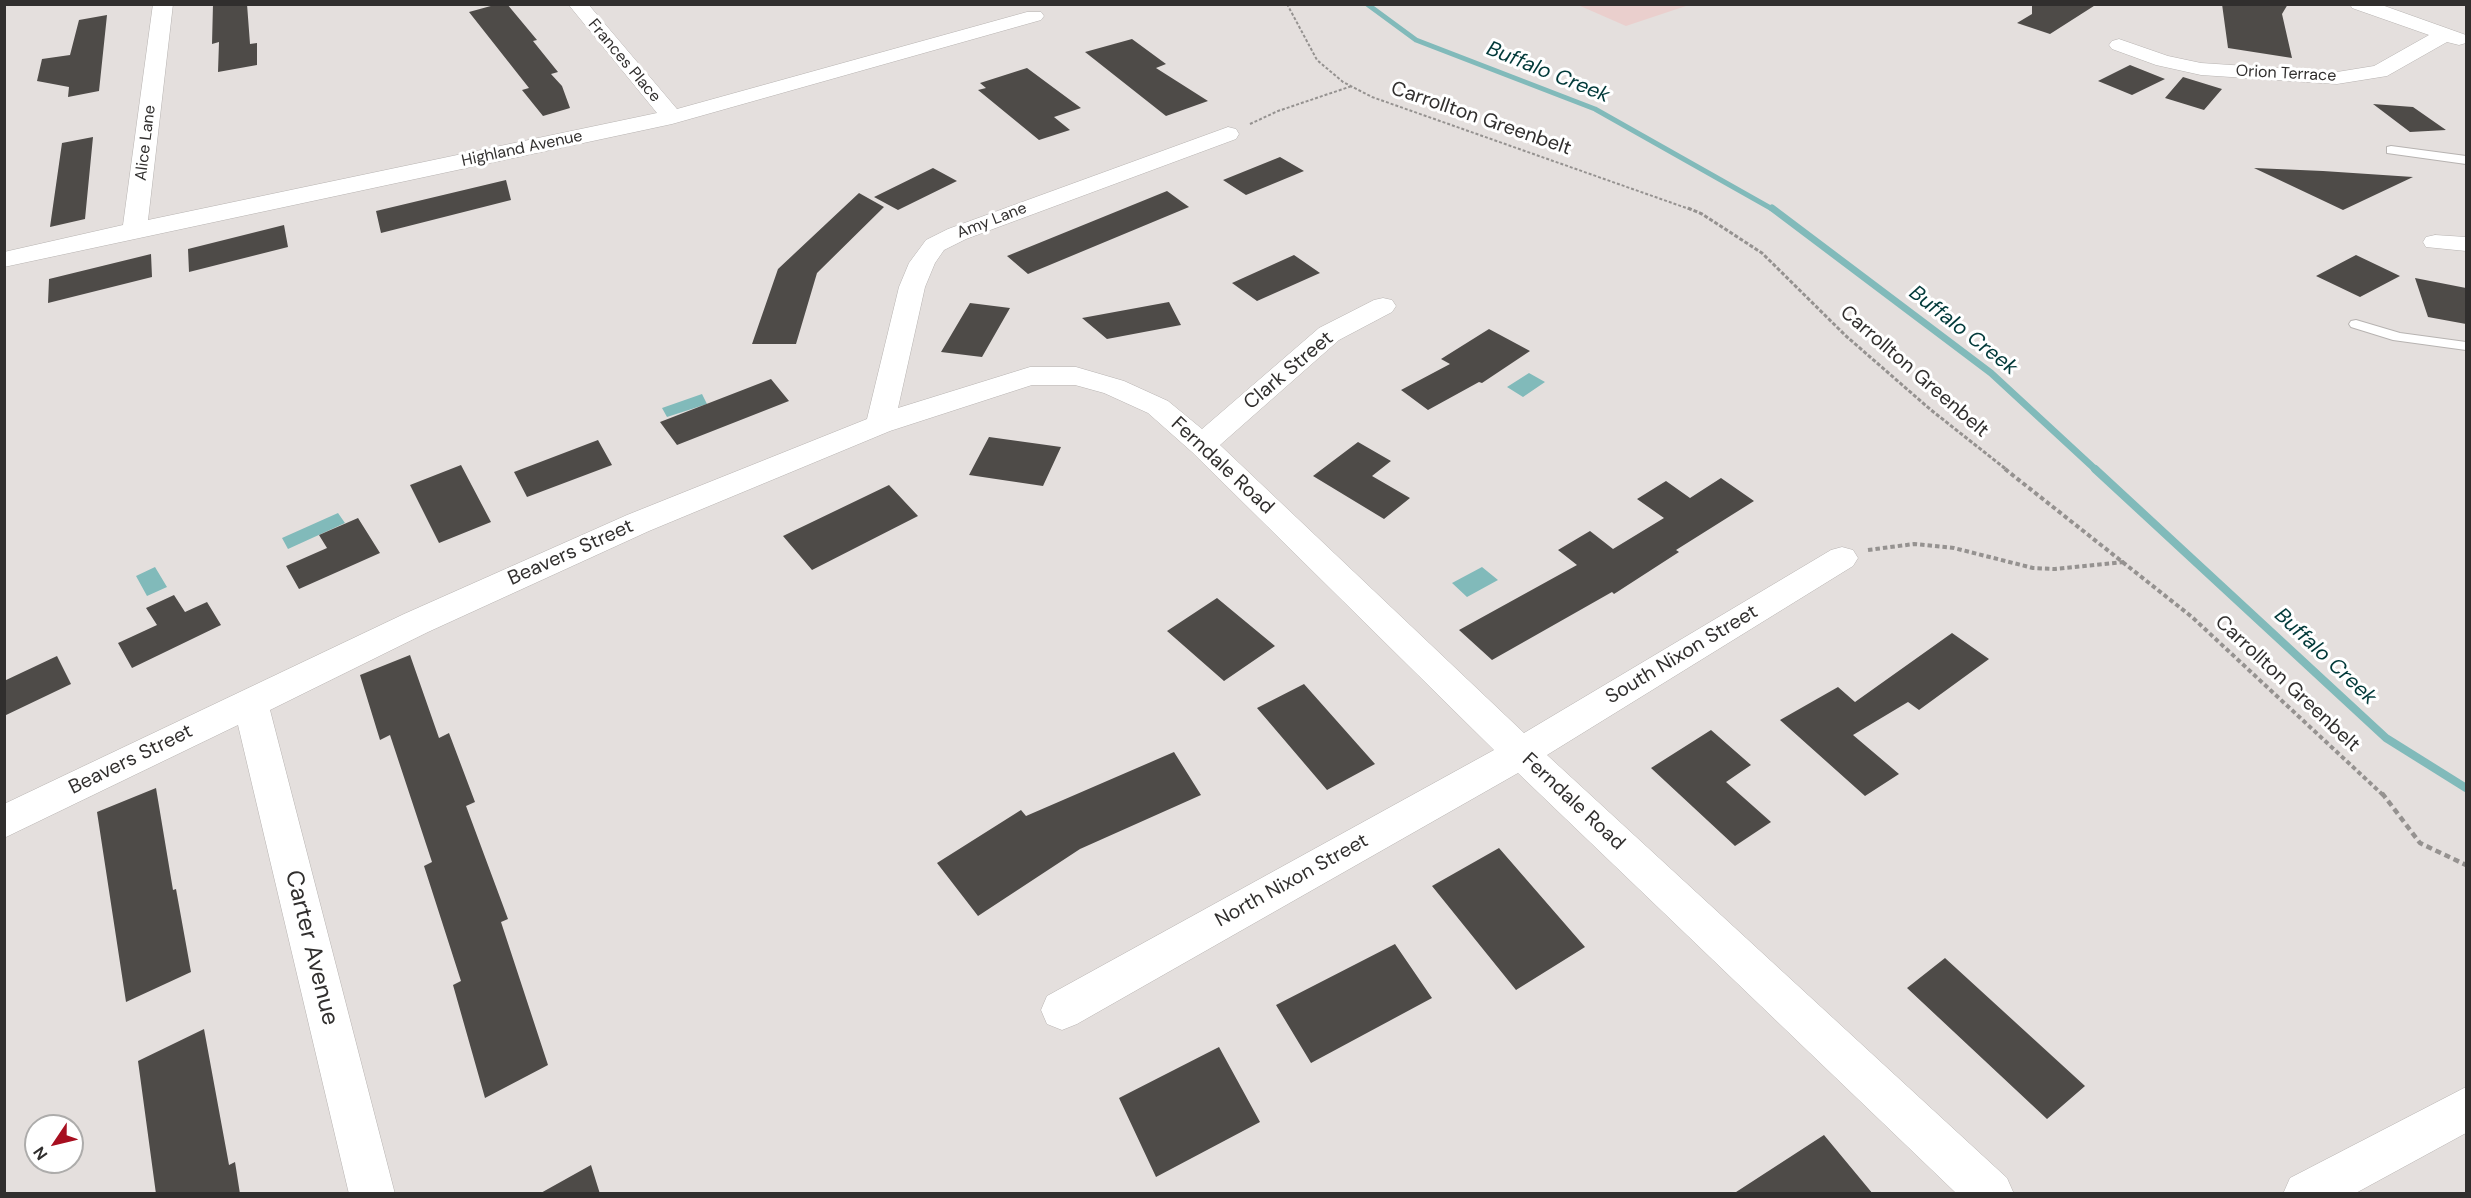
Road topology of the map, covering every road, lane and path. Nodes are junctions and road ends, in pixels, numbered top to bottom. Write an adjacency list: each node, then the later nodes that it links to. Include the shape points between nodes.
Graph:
1 (162, 4): 14 (street, Alice Lane)
2 (577, 4): 10 (street, Frances Place)
3 (1287, 4): 9 (path, Carrollton Greenbelt, via 1317,60)
4 (2359, 4): 6 (street)
5 (1034, 16): 10 (street, Highland Avenue, via 995,18)
6 (2446, 34): 7 (street); 8 (street, Orion Terrace, via 2380,72 2337,78 2201,69)
7 (2466, 41)
8 (2119, 45)
9 (1352, 86): 11 (path, via 1278,111); 25 (path, Carrollton Greenbelt, via 1372,97 1702,214 1762,253 1846,336 1931,410)
10 (672, 117): 14 (street, Highland Avenue)
11 (1228, 134): 22 (street, Amy Lane, via 935,245 912,287)
12 (2391, 150): 13 (lane)
13 (2466, 160)
14 (135, 230): 17 (street, Highland Avenue)
15 (2435, 242): 16 (street)
16 (2466, 244)
17 (4, 260)
18 (1383, 306): 23 (street, Clark Street, via 1329,334)
19 (2356, 324): 20 (lane, via 2398,337)
20 (2466, 346)
21 (1158, 407): 22 (street, Beavers Street, via 1114,387 1076,376 1030,376); 23 (street, Ferndale Road)
22 (880, 424): 26 (street, Beavers Street, via 638,523)
23 (1202, 445): 27 (street, Ferndale Road)
24 (1842, 558): 25 (path, via 1876,547 1914,544 1954,548 2032,568 2077,569); 27 (street, South Nixon Street)
25 (2124, 562): 29 (path, Carrollton Greenbelt, via 2192,617 2378,788 2420,843)
26 (250, 702): 28 (street, Beavers Street); 32 (street, Carter Avenue)
27 (1521, 753): 30 (street, North Nixon Street); 33 (street, Ferndale Road)
28 (4, 822)
29 (2466, 865)
30 (1062, 1010)
31 (2464, 1113): 34 (street)
32 (372, 1194)
33 (1991, 1194)
34 (2306, 1194)

